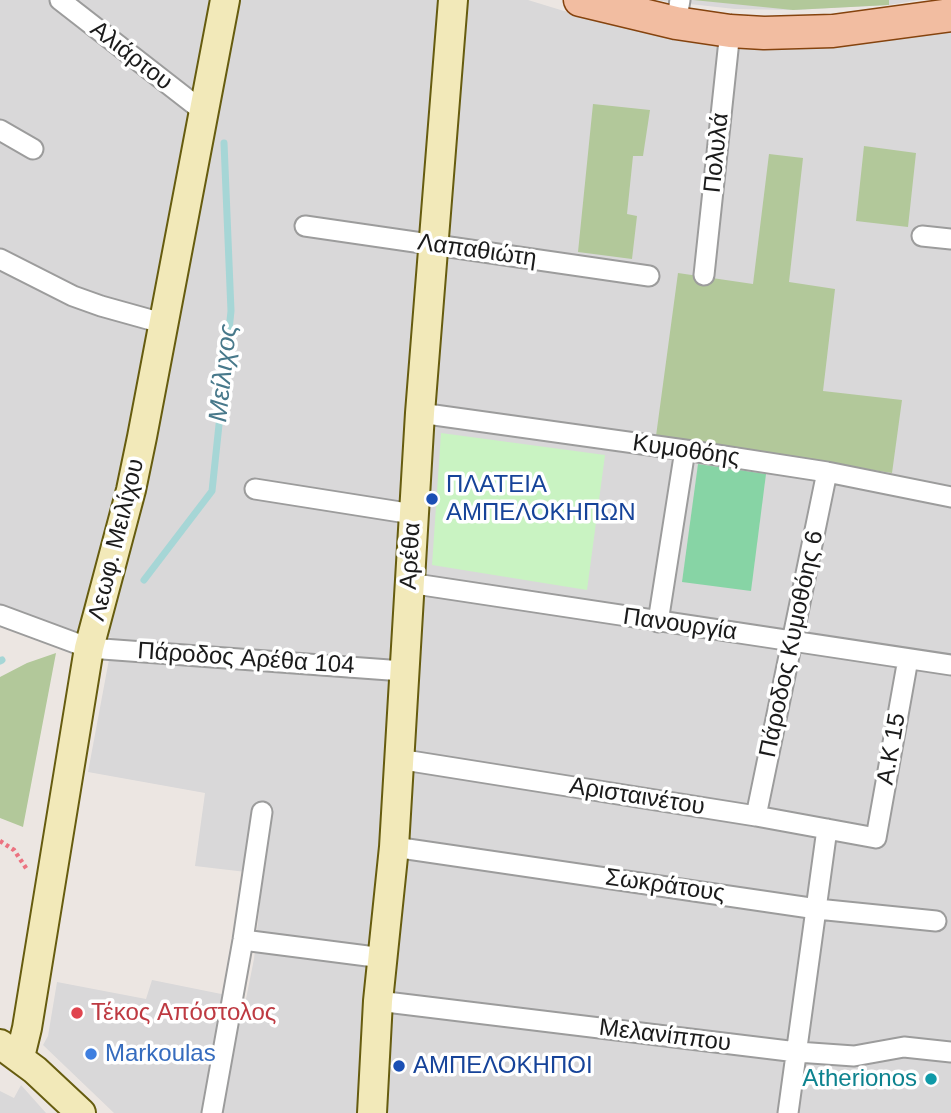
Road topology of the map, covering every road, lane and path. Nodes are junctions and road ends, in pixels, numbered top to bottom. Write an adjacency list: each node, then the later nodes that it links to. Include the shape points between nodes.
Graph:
1 (60, 0): 8 (street, Αλιάρτου)
2 (225, 0): 8 (street, Λεωφ. Μειλίχου)
3 (453, 0): 14 (street, Αρέθα)
4 (580, 0): 5 (main road)
5 (678, 11): 7 (main road)
6 (951, 15): 7 (main road, via 801,33)
7 (730, 31): 16 (street, Πολυλά)
8 (204, 112): 18 (street, Λεωφ. Μειλίχου)
9 (0, 131): 10 (street)
10 (33, 149)
11 (305, 226): 14 (street, Λαπαθιώτη)
12 (922, 236): 13 (street)
13 (951, 239)
14 (432, 244): 17 (street, Λαπαθιώτη); 19 (street, Αρέθα)
15 (0, 259): 18 (street, via 73,296)
16 (704, 275)
17 (649, 276)
18 (162, 323): 29 (street, Λεωφ. Μειλίχου, via 131,490)
19 (420, 413): 20 (street, Κυμοθόης); 24 (street, Αρέθα)
20 (685, 450): 21 (street, Κυμοθόης); 27 (street)
21 (827, 472): 23 (street, Κυμοθόης); 28 (street, Πάροδος Κυμοθόης 6)
22 (255, 489): 24 (street)
23 (951, 497)
24 (413, 514): 25 (street, Αρέθα)
25 (409, 583): 27 (street, Πανουργία); 32 (street, Αρέθα)
26 (0, 615): 29 (street, Πάροδος Αρέθα 104)
27 (658, 622): 28 (street, Πανουργία)
28 (792, 642): 30 (street, Πανουργία); 35 (street, Πάροδος Κυμοθόης 6)
29 (89, 648): 32 (street, Πάροδος Αρέθα 104); 46 (street, Λεωφ. Μειλίχου, via 27,1028)
30 (908, 659): 31 (street, Πανουργία); 37 (street, Α.Κ 15)
31 (951, 665)
32 (403, 671): 33 (street, Αρέθα)
33 (398, 759): 35 (street, Αρισταινέτου); 39 (street, Αρέθα)
34 (262, 812): 43 (street)
35 (756, 816): 36 (street, Αρισταινέτου)
36 (827, 829): 37 (street, Αρισταινέτου); 41 (street)
37 (876, 838)
38 (0, 841): 40 (path)
39 (394, 847): 41 (street, Σωκράτους); 44 (street, Αρέθα)
40 (18, 856)
41 (817, 909): 42 (street, Σωκράτους); 47 (street)
42 (936, 921)
43 (243, 940): 44 (street); 50 (street)
44 (383, 958): 45 (street, Αρέθα)
45 (378, 1001): 47 (street, Μελανίππου); 51 (street, Αρέθα)
46 (10, 1051): 49 (street)
47 (797, 1052): 48 (street, Μελανίππου, via 854,1056 904,1047); 52 (street)
48 (951, 1052)
49 (81, 1113)
50 (212, 1113)
51 (372, 1113)
52 (788, 1113)

